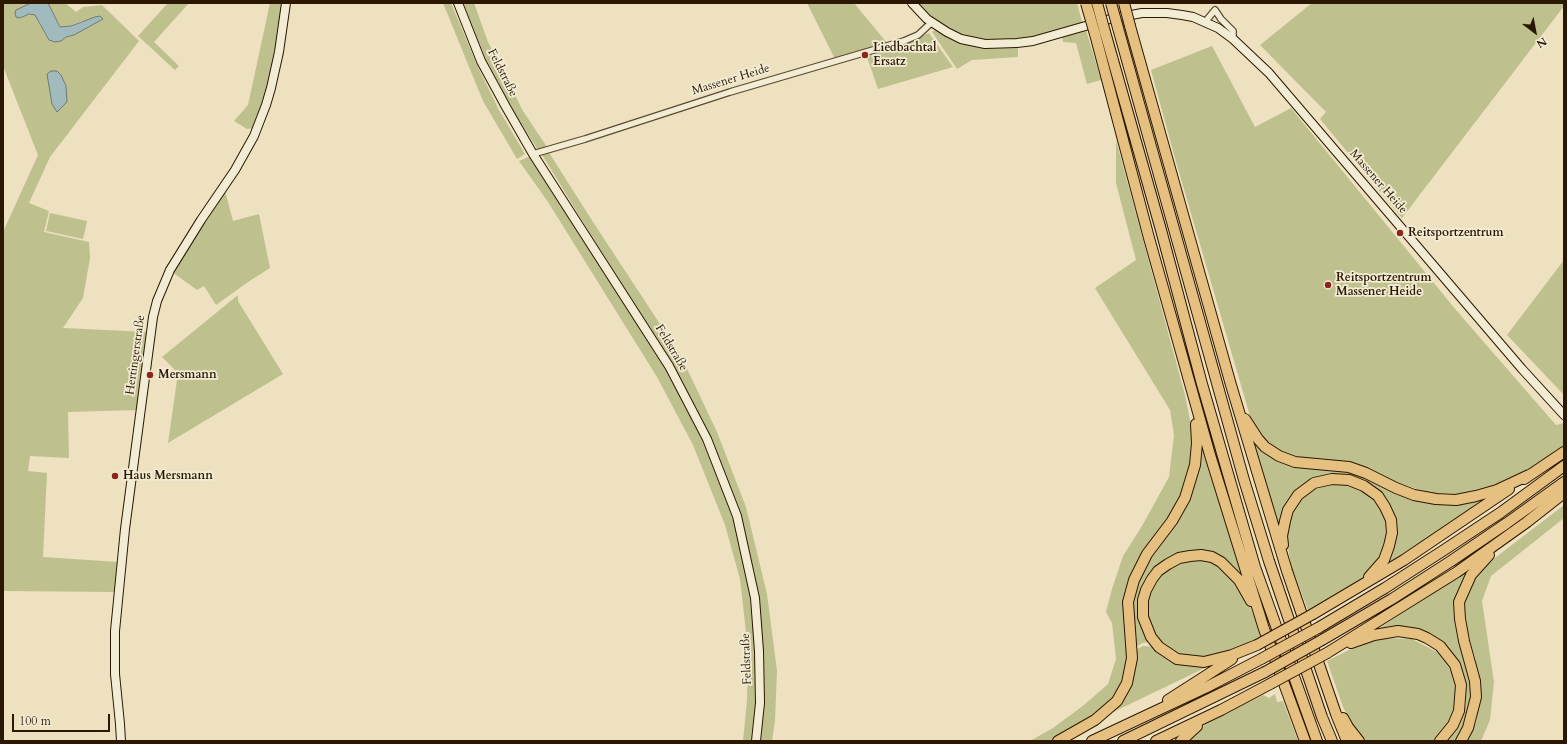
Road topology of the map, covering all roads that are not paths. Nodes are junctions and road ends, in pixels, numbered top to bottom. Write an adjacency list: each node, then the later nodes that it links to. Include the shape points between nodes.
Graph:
1 (286, 3): 30 (street, Hertingerstraße, via 271,88 254,136 170,270 153,318 126,520 115,632 114,674)
2 (458, 3): 11 (street, Feldstraße, via 481,61)
3 (912, 3): 8 (street, Massener Heide)
4 (1086, 3): 13 (highway, bridge)
5 (1098, 3): 37 (highway, bridge, via 1255,567)
6 (1111, 3): 38 (highway, bridge, via 1244,480 1279,591)
7 (1124, 3): 12 (highway, bridge)
8 (932, 22): 9 (street, Massener Heide, via 961,39 994,45 1033,41 1110,19 1142,13 1182,15); 11 (street, Massener Heide, via 918,35 904,41)
9 (1205, 22): 10 (street, Massener Heide); 10 (street, Massener Heide, via 1215,10 1233,32)
10 (1233, 39): 14 (street, Massener Heide, via 1269,73)
11 (533, 154): 31 (street, Feldstraße, via 669,366 707,439 737,516 755,598 760,651 760,704)
12 (1231, 384): 17 (highway, via 1245,418 1258,439 1279,456 1295,462 1348,467 1414,495 1436,499 1456,500 1476,496); 21 (highway)
13 (1192, 396): 23 (highway); 32 (highway, via 1197,430 1195,465 1185,498 1172,521 1147,554 1134,580 1128,602 1132,658 1127,683 1117,701 1095,720)
14 (1564, 415)
15 (1564, 452): 17 (highway)
16 (1564, 466): 28 (highway, bridge, via 1444,550 1318,628 1207,687)
17 (1529, 475): 22 (highway, via 1404,560)
18 (1564, 482): 34 (highway, bridge, via 1508,523 1392,599 1265,672)
19 (1564, 493): 20 (highway)
20 (1527, 522): 25 (highway, via 1457,572); 42 (highway, via 1471,575 1459,602 1460,619 1475,681 1476,697 1468,728)
21 (1287, 571): 22 (highway, via 1282,536 1288,510 1298,495 1314,484 1332,479 1349,480 1364,486 1378,496 1385,506 1391,520 1392,533 1384,560 1370,577); 26 (highway)
22 (1346, 595): 24 (highway, bridge)
23 (1264, 629): 24 (highway, via 1246,591 1221,562 1212,557 1201,555 1179,558 1158,570 1146,590 1142,608 1149,632 1159,647 1177,659 1204,662 1232,655); 29 (highway)
24 (1256, 645): 28 (highway)
25 (1326, 653): 27 (highway, bridge); 41 (highway, via 1374,635 1398,631 1418,634 1440,646 1455,665 1461,685 1459,711 1453,726)
26 (1323, 676): 39 (highway); 40 (highway, via 1348,727)
27 (1221, 710): 35 (highway); 36 (highway, via 1188,733)
28 (1136, 721): 33 (highway)
29 (1303, 738)
30 (121, 741)
31 (756, 741)
32 (1058, 741)
33 (1092, 741)
34 (1123, 741)
35 (1156, 741)
36 (1181, 741)
37 (1317, 741)
38 (1332, 741)
39 (1347, 741)
40 (1359, 741)
41 (1440, 741)
42 (1461, 741)

